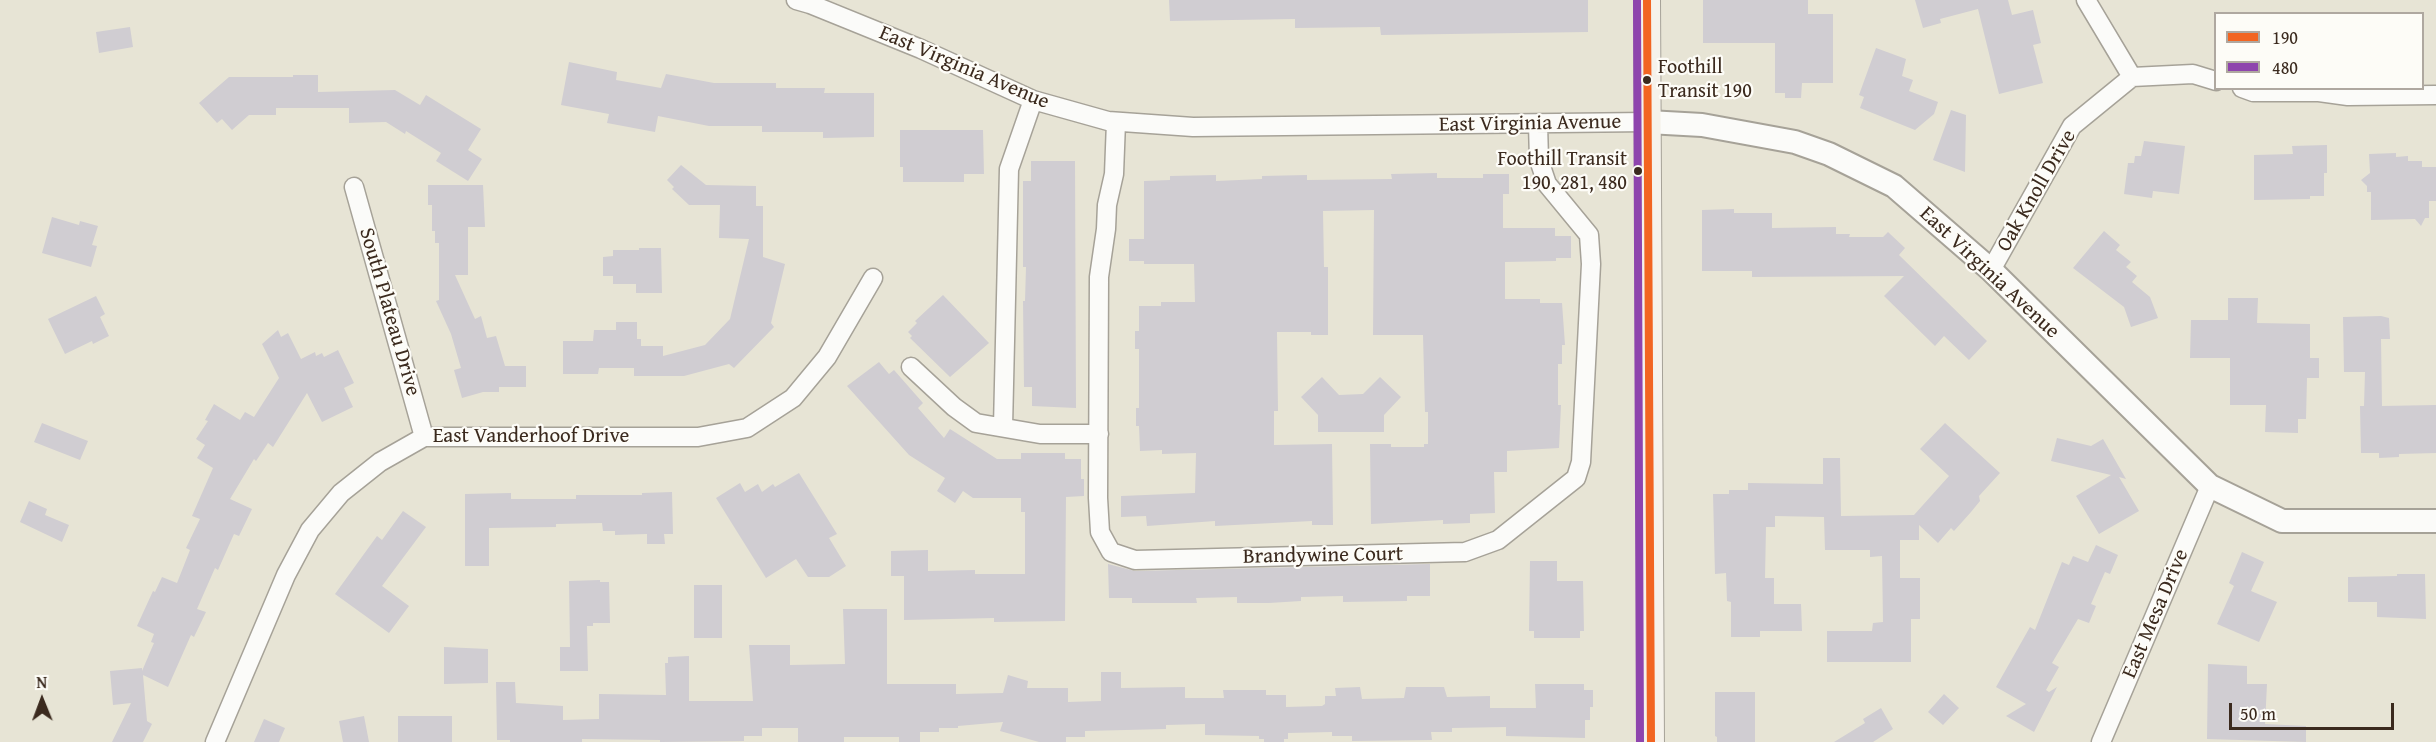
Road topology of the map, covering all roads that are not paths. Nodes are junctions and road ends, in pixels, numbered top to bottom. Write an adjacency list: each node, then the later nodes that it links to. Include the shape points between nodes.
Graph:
1 (796, 0): 8 (street, East Virginia Avenue, via 921,49)
2 (1647, 0): 10 (main road)
3 (2086, 0): 4 (street)
4 (2132, 76): 5 (street, via 2193,74); 13 (street, Oak Knoll Drive, via 2072,126)
5 (2214, 80)
6 (2248, 90): 7 (street, via 2348,96)
7 (2436, 95)
8 (1033, 100): 9 (street, East Virginia Avenue); 16 (street, via 1009,169)
9 (1116, 122): 11 (street, East Virginia Avenue, via 1193,128); 17 (street, Brandywine Court, via 1114,174 1099,277)
10 (1648, 122): 11 (street, East Virginia Avenue); 13 (street, East Virginia Avenue, via 1702,125 1795,142 1829,154 1894,186); 22 (main road)
11 (1538, 124): 17 (street, Brandywine Court, via 1539,160 1547,184 1589,235 1591,264 1581,462 1576,478 1498,540 1465,552 1135,560 1111,552 1100,532)
12 (354, 187): 18 (street, South Plateau Drive)
13 (1991, 270): 19 (street, East Virginia Avenue)
14 (873, 278): 18 (street, East Vanderhoof Drive, via 827,357 793,398 747,428 698,437)
15 (911, 367): 16 (street, via 976,423)
16 (1003, 427): 17 (street, via 1040,434)
17 (1099, 434)
18 (424, 437): 21 (street, East Vanderhoof Drive, via 380,462 340,493 310,530 285,575)
19 (2210, 486): 20 (street, East Virginia Avenue, via 2282,521); 23 (street, East Mesa Drive)
20 (2436, 521)
21 (215, 742)
22 (1651, 742)
23 (2101, 742)

